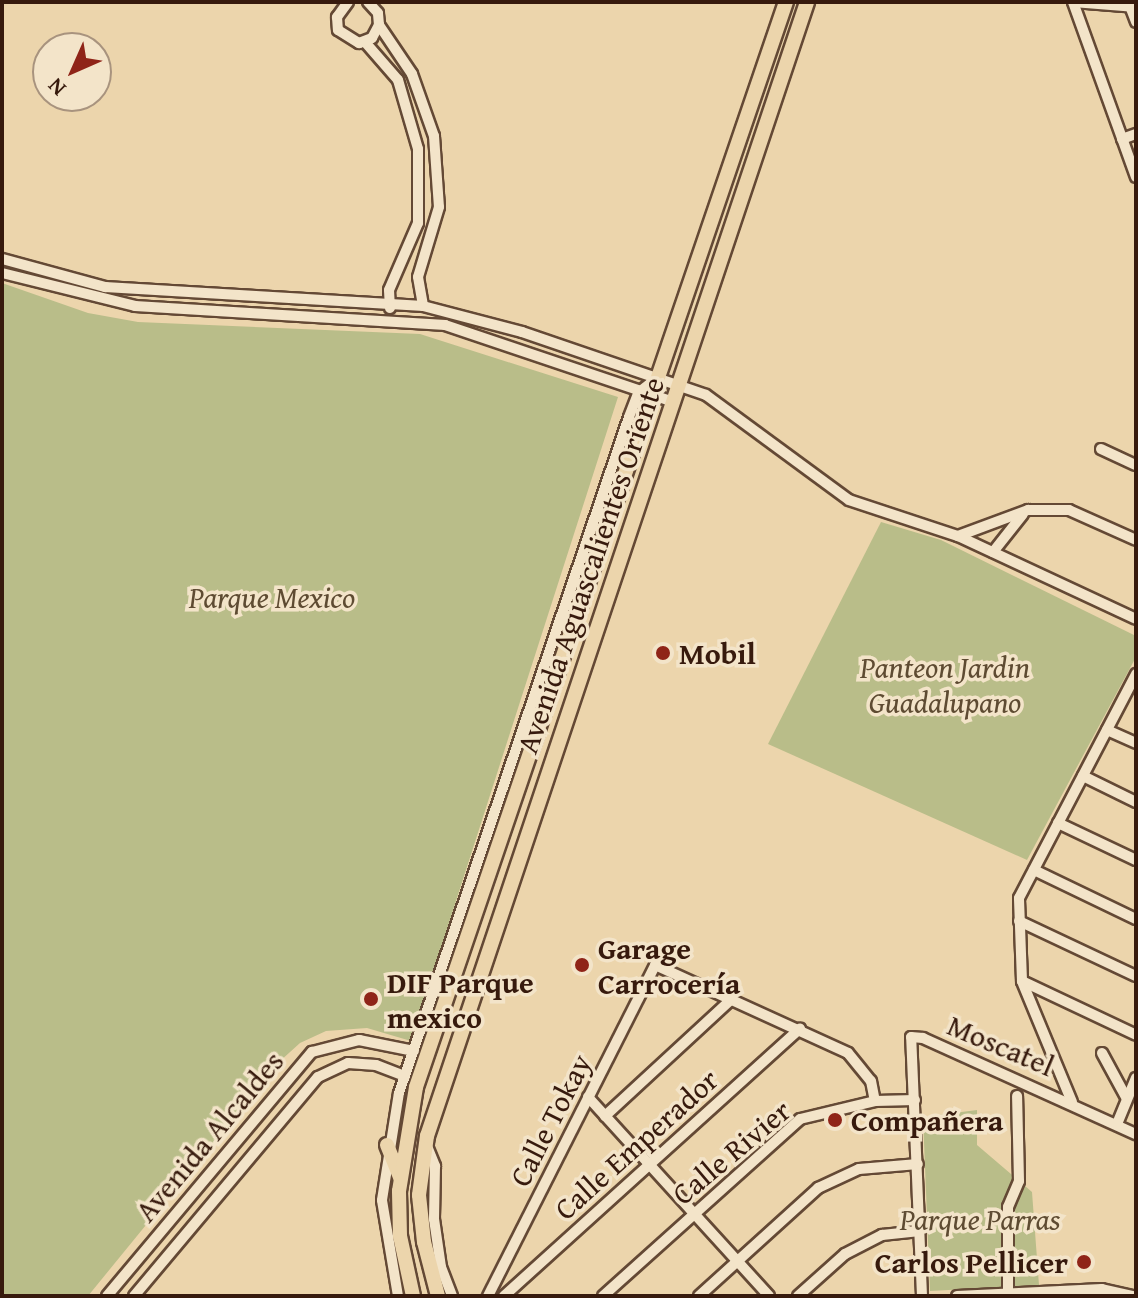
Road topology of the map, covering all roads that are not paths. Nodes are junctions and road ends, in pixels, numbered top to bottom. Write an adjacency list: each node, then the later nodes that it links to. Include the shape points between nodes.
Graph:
1 (370, 2): 8 (street)
2 (786, 2): 23 (main road, Avenida Aguascalientes Oriente)
3 (807, 2): 24 (main road, Avenida Aguascalientes Oriente)
4 (1073, 2): 6 (street); 11 (street)
5 (343, 3): 9 (street, via 338,30 352,42)
6 (1133, 7): 7 (street)
7 (1136, 22)
8 (379, 25): 9 (street); 18 (street, via 412,74 434,136 439,207 418,277)
9 (365, 42): 17 (street, via 398,80 418,149 418,223)
10 (1136, 134): 11 (street)
11 (1122, 139): 12 (street)
12 (1136, 177)
13 (2, 259): 15 (street, via 55,277)
14 (2, 273): 19 (street)
15 (149, 293): 16 (street); 19 (street)
16 (370, 302): 17 (street); 20 (street)
17 (387, 302): 18 (street); 21 (street)
18 (423, 306): 23 (street, via 522,332)
19 (149, 307): 20 (street)
20 (371, 317): 21 (street)
21 (397, 320): 22 (street, via 445,325)
22 (615, 381): 23 (street); 25 (street, via 627,397)
23 (650, 387): 24 (street); 25 (street, Avenida Aguascalientes Oriente); 32 (main road, Avenida Aguascalientes Oriente)
24 (676, 395): 30 (street, via 713,399 849,500); 41 (main road, Avenida Aguascalientes Oriente)
25 (629, 417): 29 (street, Avenida Aguascalientes Oriente)
26 (1101, 449): 27 (street)
27 (1136, 465)
28 (1028, 510): 30 (street); 31 (street, via 1069,510); 33 (street)
29 (594, 525): 32 (main road); 46 (street, Avenida Aguascalientes Oriente)
30 (958, 536): 33 (street)
31 (1136, 540)
32 (600, 545): 40 (main road, Avenida Aguascalientes Oriente)
33 (993, 552): 34 (street)
34 (1136, 619)
35 (1135, 680): 36 (street)
36 (1107, 730): 37 (street); 38 (street)
37 (1136, 743)
38 (1083, 776): 39 (street); 42 (street)
39 (1136, 802)
40 (510, 810): 41 (main road); 45 (main road, Avenida Aguascalientes Oriente)
41 (532, 816): 68 (main road, Avenida Aguascalientes Oriente)
42 (1058, 823): 43 (street); 44 (street)
43 (1136, 860)
44 (1034, 870): 47 (street); 48 (street, via 1019,898)
45 (480, 899): 46 (main road); 57 (main road, Avenida Aguascalientes Oriente)
46 (464, 907): 54 (street, Avenida Aguascalientes Oriente)
47 (1136, 919)
48 (1019, 921): 49 (street); 50 (street)
49 (1136, 976)
50 (1022, 981): 53 (street); 63 (street)
51 (732, 999): 52 (street); 59 (street, Calle Tokay, via 655,965); 64 (street)
52 (800, 1029): 62 (street, via 858,1059); 69 (street, Calle Emperador)
53 (1136, 1035)
54 (414, 1051): 57 (street, Avenida Aguascalientes Oriente); 74 (street, Avenida Alcaldes, via 359,1040 312,1052)
55 (1102, 1053): 60 (street)
56 (1136, 1078): 60 (street)
57 (410, 1081): 67 (street); 71 (main road); 75 (street, Avenida Alcaldes, via 376,1065 348,1063 318,1077)
58 (1017, 1096): 77 (street, via 1019,1181 1008,1207)
59 (588, 1097): 64 (street); 84 (street, Calle Tokay)
60 (1127, 1099): 65 (street)
61 (915, 1100): 62 (street, Calle Rivier); 63 (street, Moscatel, via 911,1037); 70 (street)
62 (875, 1101): 72 (street, Calle Rivier, via 800,1119)
63 (1072, 1102): 65 (street, Moscatel)
64 (605, 1116): 69 (street)
65 (1117, 1124): 66 (street, Moscatel)
66 (1136, 1134)
67 (387, 1145): 71 (main road); 80 (street, via 382,1200)
68 (426, 1145): 82 (main road, Avenida Aguascalientes Oriente, via 419,1195); 83 (street, via 435,1166 434,1219 441,1267)
69 (649, 1164): 72 (street); 85 (street, Calle Emperador)
70 (918, 1164): 73 (street); 76 (street, via 859,1169 818,1188)
71 (400, 1177): 81 (main road, via 400,1236)
72 (694, 1213): 76 (street); 86 (street, Calle Rivier)
73 (920, 1231): 89 (street, via 882,1235 845,1254); 90 (street)
74 (156, 1236): 75 (street); 78 (street, Avenida Alcaldes)
75 (172, 1250): 79 (street, Avenida Alcaldes)
76 (737, 1261): 87 (street); 88 (street)
77 (1008, 1293): 91 (street); 92 (street, via 1102,1289)
78 (107, 1296)
79 (134, 1296)
80 (398, 1296)
81 (413, 1296)
82 (438, 1296)
83 (452, 1296)
84 (488, 1296)
85 (504, 1296)
86 (603, 1296)
87 (699, 1296)
88 (769, 1296)
89 (798, 1296)
90 (922, 1296)
91 (957, 1296)
92 (1133, 1296)

